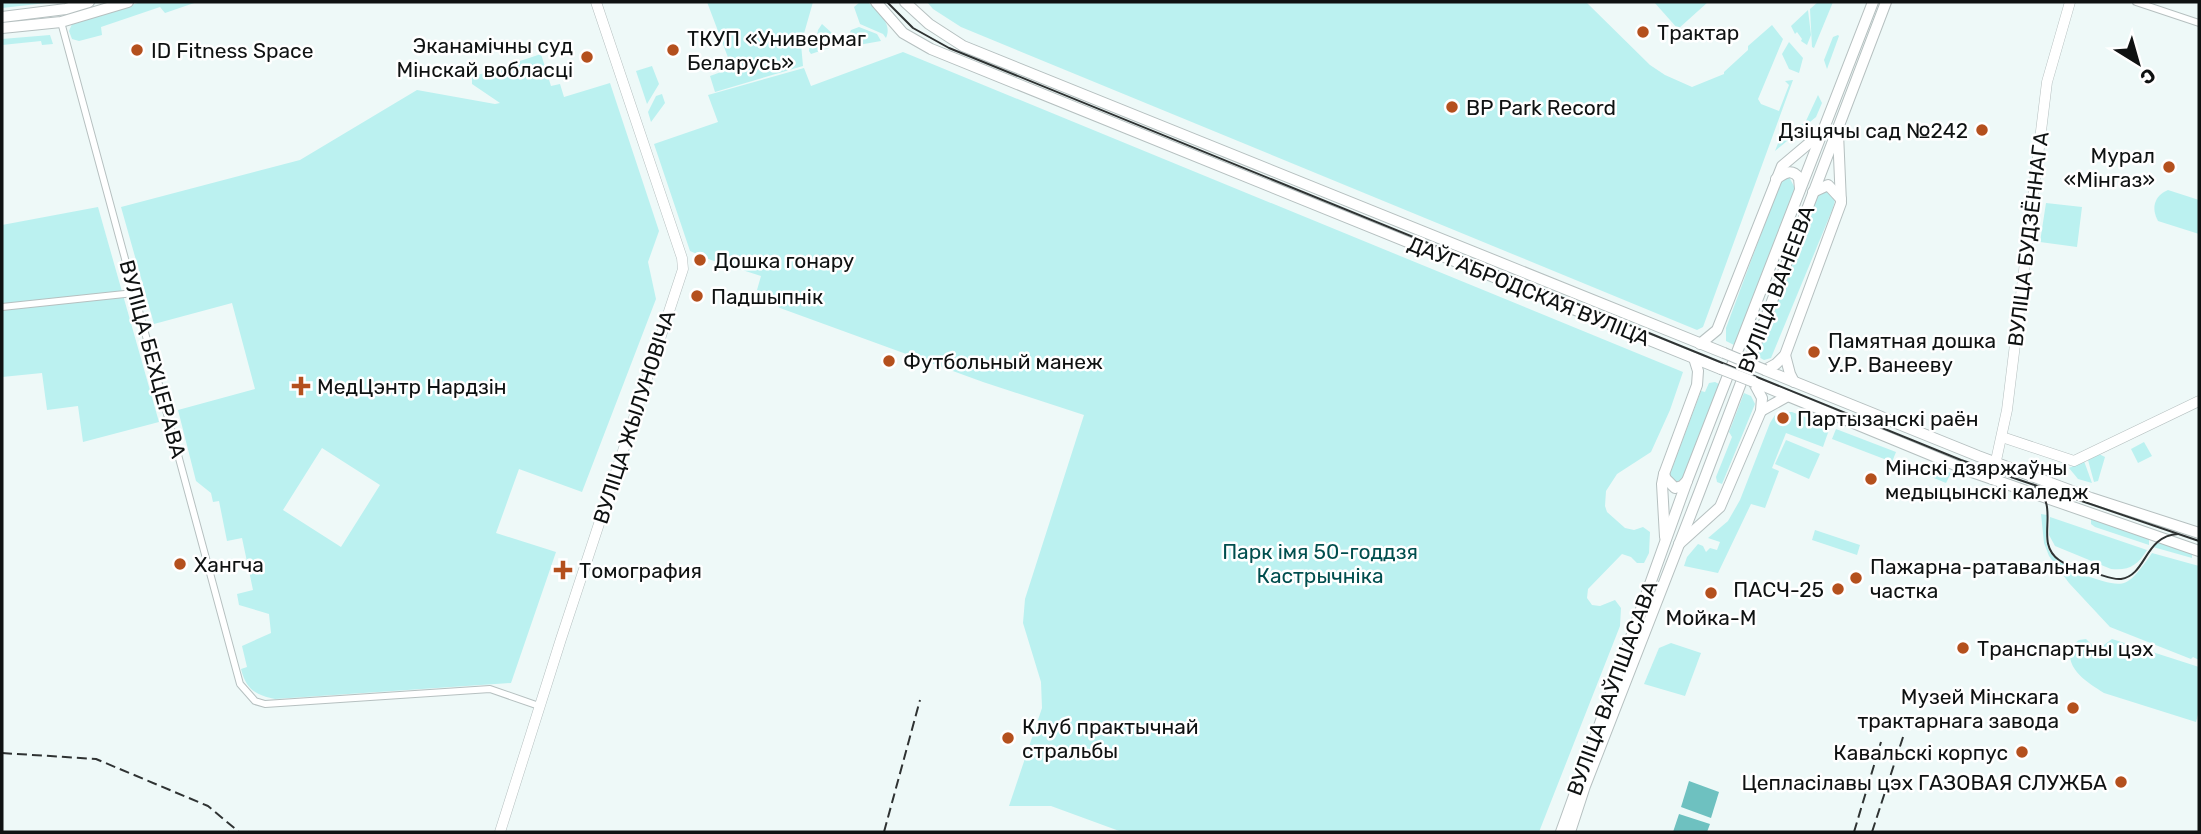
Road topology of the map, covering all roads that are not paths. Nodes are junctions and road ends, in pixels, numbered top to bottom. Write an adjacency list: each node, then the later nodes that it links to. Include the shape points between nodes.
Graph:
1 (89, 2): 10 (main road)
2 (128, 2): 12 (main road)
3 (596, 2): 48 (street, ВУЛІЦА ЖЫЛУНОВІЧА, via 683,269)
4 (876, 2): 27 (main road, ДАЎГАБРОДСКАЯ ВУЛІЦА, via 903,33 930,49)
5 (905, 2): 24 (main road, ДАЎГАБРОДСКАЯ ВУЛІЦА, via 963,46)
6 (1873, 2): 16 (main road, ВУЛІЦА ВАНЕЕВА)
7 (1886, 2): 15 (main road, ВУЛІЦА ВАНЕЕВА)
8 (2070, 2): 36 (street, ВУЛІЦА БУДЗЁННАГА, via 2047,82)
9 (2136, 2): 13 (street)
10 (66, 9): 11 (main road); 12 (main road)
11 (2, 17)
12 (61, 22): 14 (main road); 21 (street, ВУЛІЦА БЕХЦЕРАВА)
13 (2199, 23)
14 (2, 28)
15 (1840, 123): 19 (main road, ВУЛІЦА ВАНЕЕВА); 20 (main road)
16 (1825, 126): 17 (main road, via 1782,166); 18 (main road, ВУЛІЦА ВАНЕЕВА)
17 (1776, 179): 18 (main road, via 1794,173); 23 (main road)
18 (1800, 189): 40 (main road, ВУЛІЦА ВАНЕЕВА)
19 (1813, 192): 20 (main road, via 1828,186); 41 (main road, ВУЛІЦА ВАНЕЕВА)
20 (1841, 199): 26 (main road)
21 (134, 293): 22 (street); 48 (street, ВУЛІЦА БЕХЦЕРАВА, via 240,684 248,694 265,704 490,689)
22 (2, 307)
23 (1717, 330): 24 (main road); 25 (main road)
24 (1700, 344): 25 (main road, ДАЎГАБРОДСКАЯ ВУЛІЦА)
25 (1724, 353): 29 (main road, ДАЎГАБРОДСКАЯ ВУЛІЦА, bridge)
26 (1785, 355): 29 (main road); 31 (main road)
27 (1694, 358): 28 (main road, ДАЎГАБРОДСКАЯ ВУЛІЦА); 32 (main road)
28 (1718, 368): 30 (main road, ДАЎГАБРОДСКАЯ ВУЛІЦА, bridge); 32 (main road, via 1706,372)
29 (1765, 370): 31 (main road, ДАЎГАБРОДСКАЯ ВУЛІЦА)
30 (1754, 382): 33 (main road, ДАЎГАБРОДСКАЯ ВУЛІЦА); 35 (main road, via 1762,398)
31 (1794, 382): 37 (main road, ДАЎГАБРОДСКАЯ ВУЛІЦА)
32 (1696, 384): 38 (main road)
33 (1788, 397): 35 (main road); 39 (main road, ДАЎГАБРОДСКАЯ ВУЛІЦА)
34 (2199, 401): 36 (street, via 2074,461)
35 (1761, 411): 42 (main road)
36 (2002, 437): 37 (street, ВУЛІЦА БУДЗЁННАГА)
37 (1995, 462): 39 (street, ВУЛІЦА БУДЗЁННАГА); 43 (main road, ДАЎГАБРОДСКАЯ ВУЛІЦА)
38 (1664, 474): 40 (main road, via 1675,488); 44 (main road)
39 (1992, 479): 46 (main road, ДАЎГАБРОДСКАЯ ВУЛІЦА)
40 (1688, 481): 44 (main road, ВУЛІЦА ВАНЕЕВА)
41 (1699, 493): 42 (main road, via 1705,509); 45 (main road, ВУЛІЦА ВАНЕЕВА)
42 (1720, 507): 45 (main road)
43 (2199, 533)
44 (1665, 544): 50 (main road, ВУЛІЦА ВАЎПШАСАВА)
45 (1677, 546): 47 (main road, ВУЛІЦА ВАНЕЕВА)
46 (2199, 551)
47 (1665, 575): 51 (main road, ВУЛІЦА ВАЎПШАСАВА)
48 (539, 706): 49 (street, ВУЛІЦА ЖЫЛУНОВІЧА)
49 (500, 832)
50 (1561, 832)
51 (1570, 832)

